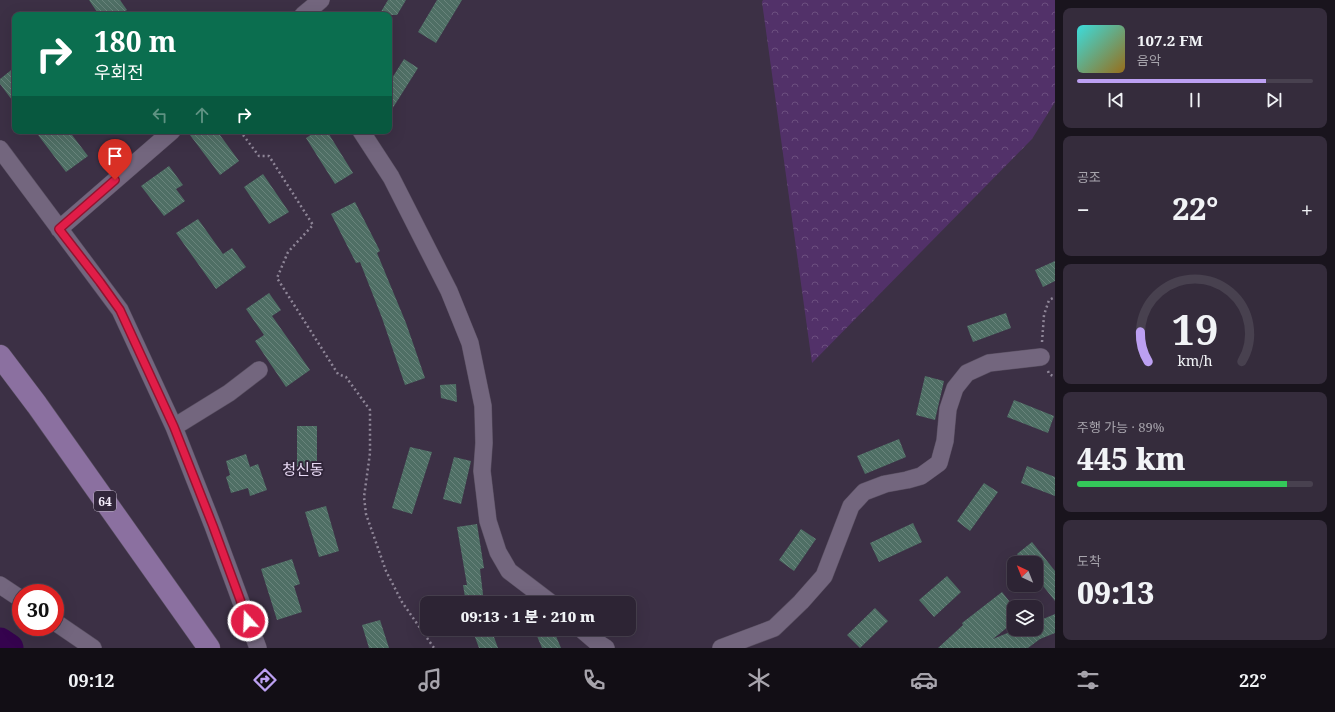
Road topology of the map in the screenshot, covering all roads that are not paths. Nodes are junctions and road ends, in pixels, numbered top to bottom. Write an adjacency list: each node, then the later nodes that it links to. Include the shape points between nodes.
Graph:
1 (321, 0): 2 (street)
2 (307, 12)
3 (169, 134): 6 (street)
4 (363, 134): 13 (street, via 391,177 449,290 470,343 483,406 482,471 488,521 498,552 509,571)
5 (0, 149): 6 (street)
6 (59, 229): 10 (street, via 120,310)
7 (0, 356): 18 (main road, 64, via 42,411)
8 (1041, 357): 20 (street, via 989,363 967,373 955,388 948,409 945,441 939,462 921,476 885,484 864,492 851,506 824,576 802,602 774,628)
9 (259, 370): 10 (street, via 229,393)
10 (174, 427): 19 (street)
11 (0, 585): 12 (street)
12 (12, 593)
13 (542, 596)
14 (64, 628): 17 (street)
15 (589, 636): 16 (street)
16 (600, 646)
17 (93, 648)
18 (209, 648)
19 (258, 648)
20 (721, 648)

